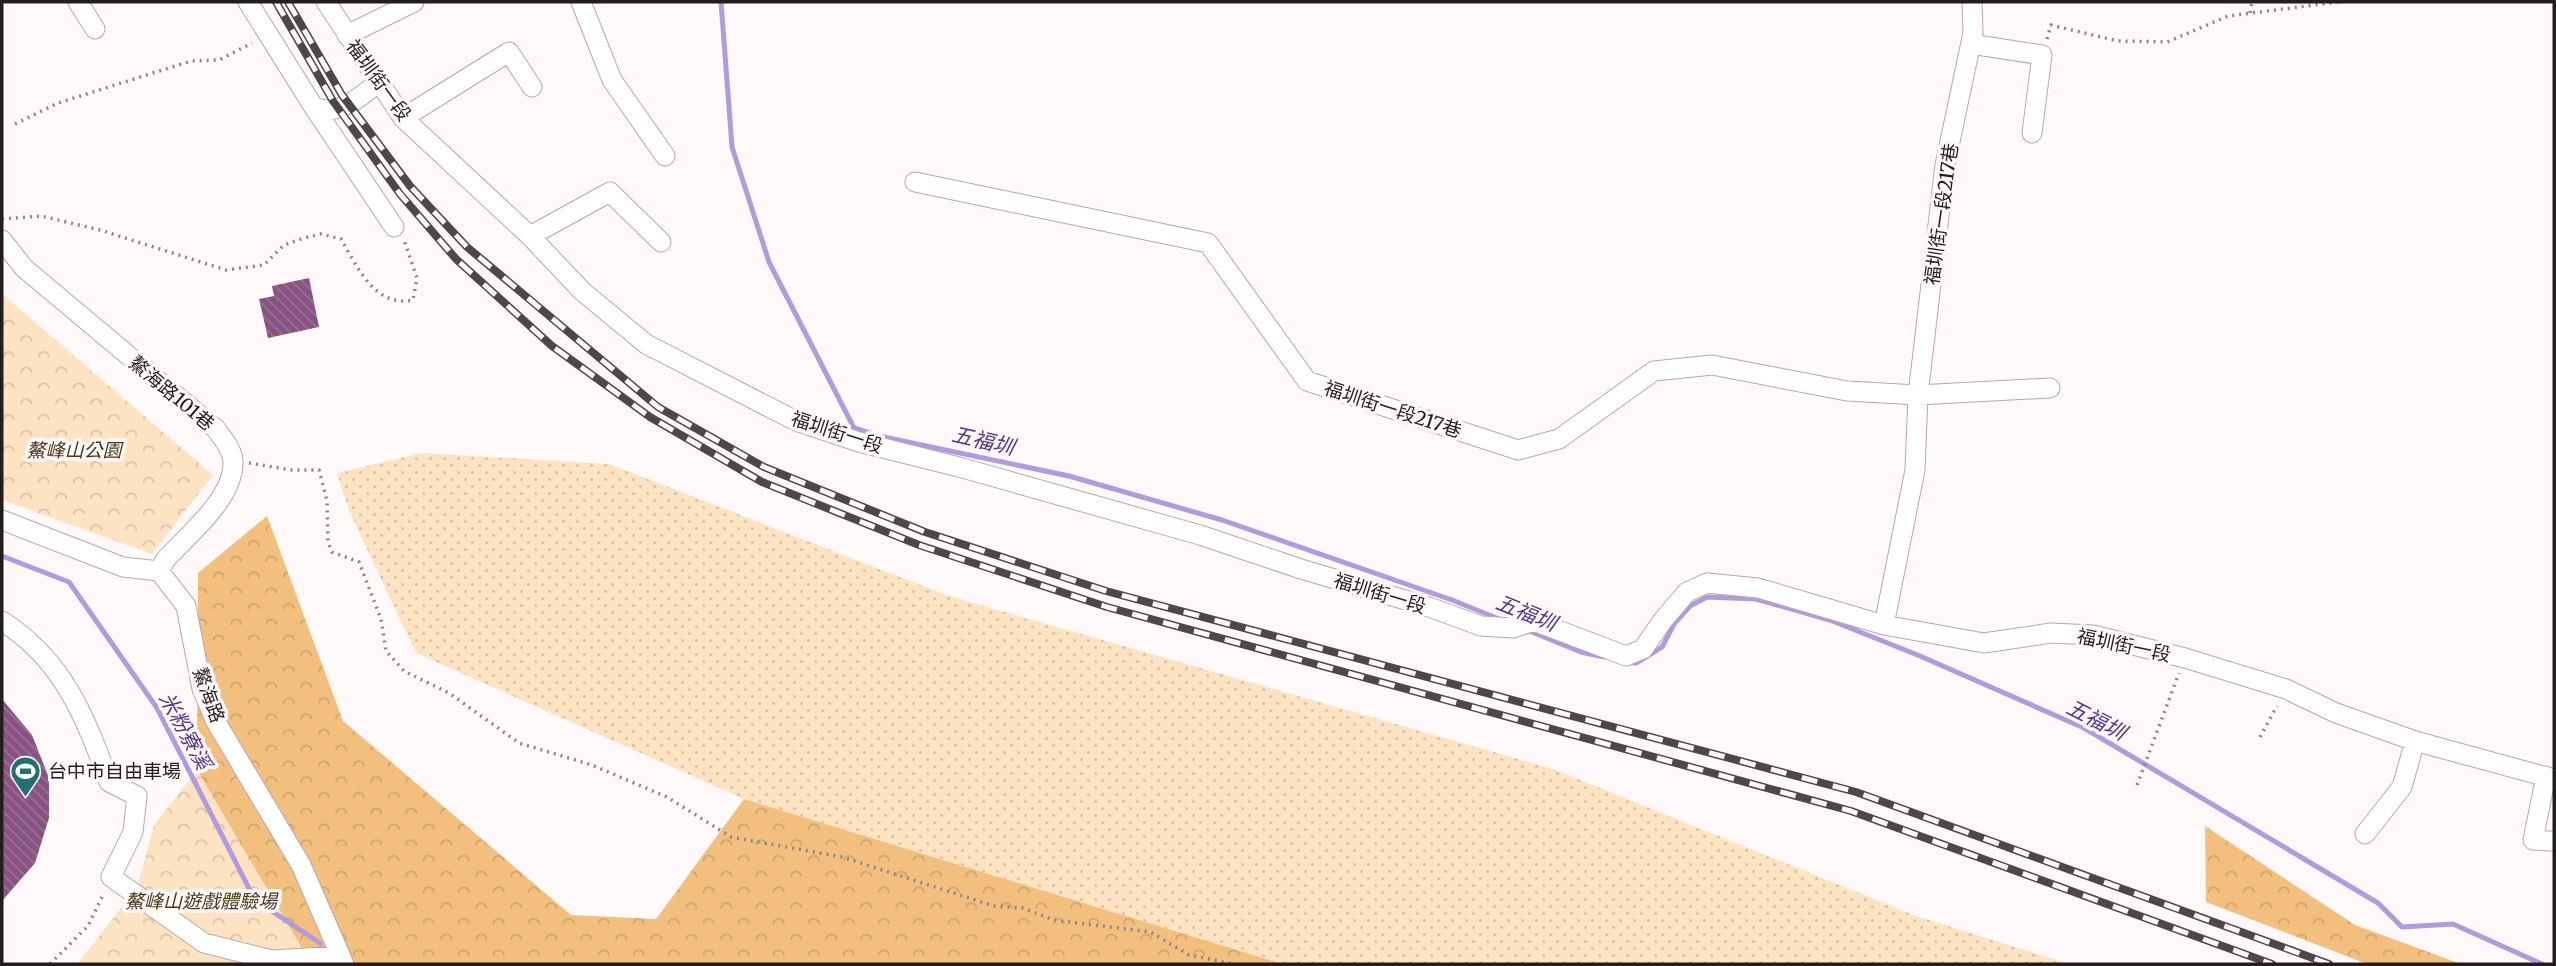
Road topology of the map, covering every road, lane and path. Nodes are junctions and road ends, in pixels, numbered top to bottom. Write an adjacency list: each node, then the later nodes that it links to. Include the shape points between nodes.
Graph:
1 (78, 2): 10 (street)
2 (248, 2): 11 (street)
3 (326, 2): 12 (street, 福圳街一段)
4 (414, 2): 12 (street)
5 (580, 2): 21 (street, via 611,80)
6 (1972, 2): 13 (street, 福圳街一段217巷)
7 (2252, 2): 9 (path)
8 (2338, 2): 9 (path)
9 (2250, 14): 14 (path, via 2228,16 2167,42 2118,41 2051,25)
10 (96, 29)
11 (268, 34): 17 (street); 19 (path, via 219,61 191,61 58,103)
12 (347, 35): 15 (street, 福圳街一段)
13 (1972, 39): 14 (street); 29 (street, 福圳街一段217巷, via 1945,166)
14 (2042, 55): 20 (street)
15 (379, 81): 17 (street, via 361,97 332,110); 18 (street, 福圳街一段)
16 (532, 87): 18 (street, via 509,52)
17 (313, 106): 24 (street)
18 (403, 118): 25 (street, 福圳街一段)
19 (15, 124)
20 (2032, 134)
21 (665, 156)
22 (915, 182): 29 (street, 福圳街一段217巷, via 1208,243 1307,380 1518,450 1559,439 1654,371 1713,365 1847,391)
23 (2, 219): 24 (path, via 41,216 226,270 264,264 284,245 321,234 341,239 382,297 399,303 413,300 417,278 404,240)
24 (394, 227)
25 (530, 236): 27 (street, via 610,192); 34 (street, 福圳街一段, via 582,291 646,344 796,421 1200,535 1481,626 1513,628 1534,621 1626,656 1643,649 1687,592 1707,583 1758,588)
26 (2, 240): 30 (street, 鰲海路101巷, via 24,268 216,429)
27 (661, 242)
28 (2050, 388): 29 (street, 福圳街一段217巷)
29 (1918, 395): 34 (street, 福圳街一段217巷, via 1915,470)
30 (233, 462): 32 (street, via 224,496); 46 (path, via 319,470 327,501 328,542 332,551 359,562 381,619 386,651 404,671 449,693 519,743 592,765 667,797 731,837 842,857 994,906 1023,908 1054,920 1150,932 1189,955)
31 (2, 520): 32 (street, via 123,567)
32 (159, 570): 44 (street, 鰲海路, via 186,606 202,689 216,722 301,865)
33 (2, 621): 43 (street, via 40,649 65,681 88,724 109,782 138,796 133,832)
34 (1884, 625): 35 (street, 福圳街一段, via 1984,643 2051,633 2094,635)
35 (2185, 658): 36 (street, 福圳街一段); 40 (path)
36 (2286, 689): 37 (path); 38 (street, 福圳街一段, via 2336,713)
37 (2260, 737)
38 (2415, 741): 39 (street, 福圳街一段); 41 (street, via 2402,787)
39 (2550, 778): 42 (street, via 2533,840)
40 (2137, 785)
41 (2365, 834)
42 (2552, 841)
43 (111, 877): 44 (street, via 204,943 272,960); 45 (path, via 88,926)
44 (342, 960)
45 (50, 964)
46 (1234, 964)

